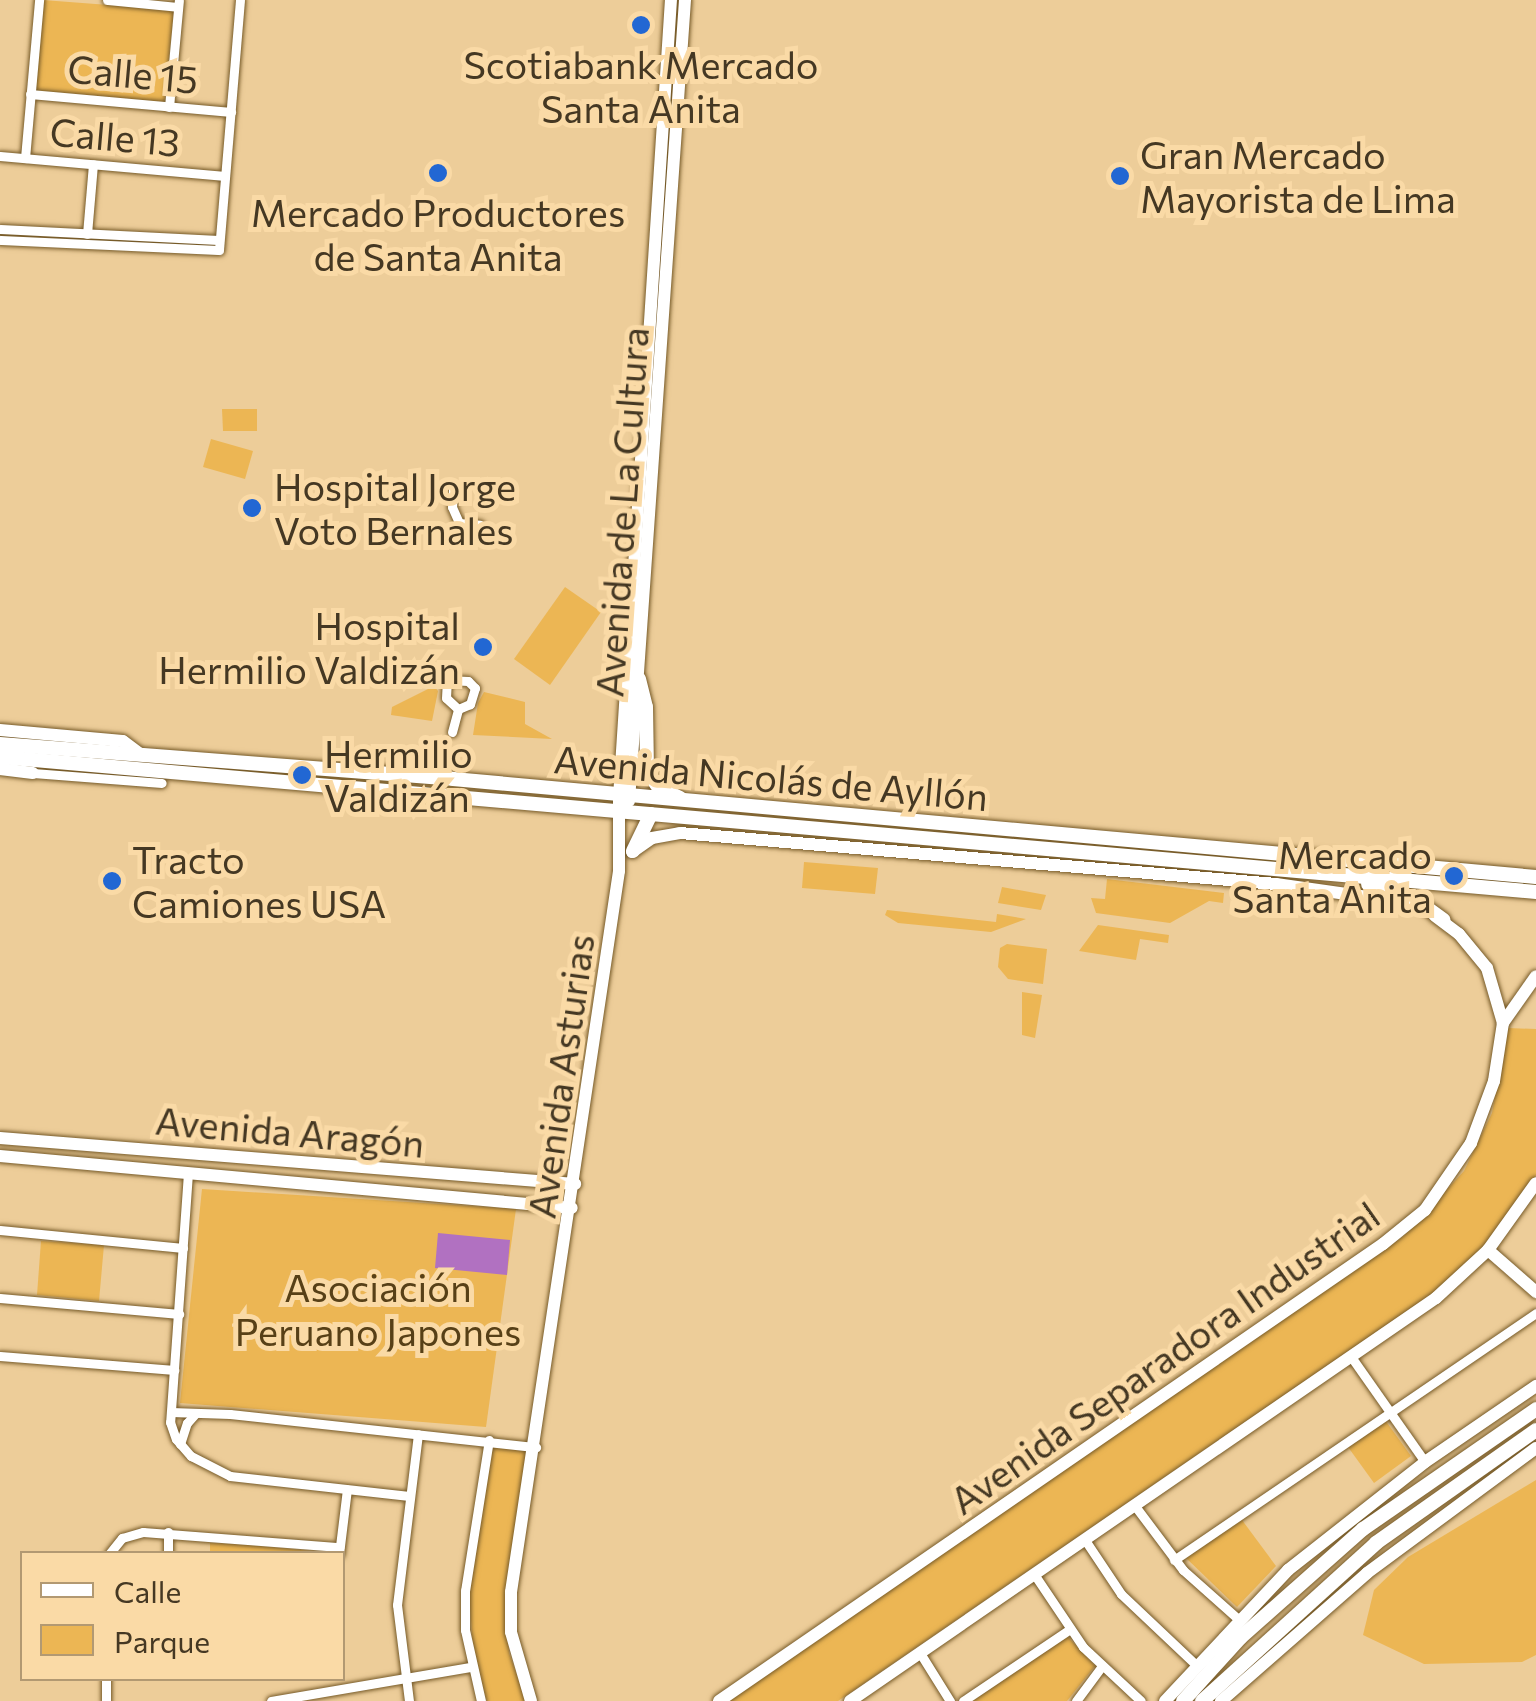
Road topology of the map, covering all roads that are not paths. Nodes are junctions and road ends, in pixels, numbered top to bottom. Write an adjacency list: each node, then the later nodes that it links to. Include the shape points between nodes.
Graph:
1 (39, 0): 7 (street)
2 (106, 0): 6 (street)
3 (240, 0): 9 (street)
4 (670, 0): 20 (street, Avenida de La Cultura)
5 (686, 0): 20 (street, Avenida de La Cultura)
6 (178, 3): 8 (street)
7 (30, 94): 8 (street, Calle 15); 11 (street)
8 (169, 107): 9 (street, Calle 15)
9 (231, 112): 13 (street)
10 (0, 156): 11 (street, Calle 13)
11 (25, 158): 12 (street, Calle 13)
12 (93, 164): 13 (street, Calle 13); 15 (street)
13 (225, 176): 18 (street, via 219,245)
14 (0, 230): 16 (street)
15 (88, 234): 16 (street); 18 (street)
16 (18, 236): 17 (street); 18 (street)
17 (0, 240)
18 (140, 241)
19 (453, 489): 21 (street, via 459,523)
20 (647, 489): 22 (street, Avenida de La Cultura); 29 (street, Avenida de La Cultura)
21 (480, 525)
22 (639, 679): 29 (street, Avenida de La Cultura); 30 (main road, via 647,771 659,788)
23 (458, 708): 24 (street)
24 (452, 732)
25 (2, 747): 26 (main road, Avenida Nicolás de Ayllón); 26 (street, via 123,741); 27 (street, Avenida Nicolás de Ayllón); 28 (main road, Avenida Nicolás de Ayllón)
26 (139, 753): 29 (main road, Avenida Nicolás de Ayllón)
27 (32, 773): 28 (street, Avenida Nicolás de Ayllón)
28 (163, 777): 29 (main road, Avenida Nicolás de Ayllón)
29 (624, 803): 30 (main road, Avenida Nicolás de Ayllón); 31 (main road, Avenida Nicolás de Ayllón); 34 (street, Avenida Asturias)
30 (694, 804): 36 (main road, Avenida Nicolás de Ayllón)
31 (651, 814): 32 (main road); 35 (main road, Avenida Nicolás de Ayllón)
32 (632, 851): 34 (street); 39 (street, Avenida Nicolás de Ayllón, via 652,838 680,833 1058,864 1388,898)
33 (1536, 867): 36 (main road)
34 (619, 871): 46 (street, Avenida Asturias)
35 (1334, 874): 38 (main road, Avenida Nicolás de Ayllón); 39 (main road, via 1399,893)
36 (1506, 874): 37 (main road, Avenida Nicolás de Ayllón)
37 (1536, 877)
38 (1536, 892)
39 (1444, 920): 41 (street, via 1486,968)
40 (1536, 976): 41 (street, Avenida Separadora Industrial)
41 (1503, 1023): 96 (street, Avenida Separadora Industrial, via 1483,1116 1458,1166 1424,1210 1384,1244)
42 (0, 1138): 46 (street, Avenida Aragón)
43 (0, 1156): 44 (street, Avenida Aragón)
44 (188, 1173): 47 (street, Avenida Aragón); 49 (street)
45 (1536, 1183): 50 (street)
46 (575, 1184): 47 (street, Avenida Asturias)
47 (572, 1208): 68 (street, Avenida Asturias)
48 (0, 1230): 49 (street)
49 (183, 1248): 54 (street)
50 (1488, 1250): 51 (street); 56 (street, via 1436,1298)
51 (1536, 1292)
52 (0, 1298): 54 (street)
53 (1536, 1313): 62 (street)
54 (179, 1314): 57 (street)
55 (0, 1356): 57 (street)
56 (1352, 1358): 62 (street); 74 (street)
57 (174, 1370): 60 (street)
58 (1536, 1386): 71 (street)
59 (1536, 1409): 64 (main road)
60 (171, 1412): 61 (street); 67 (street)
61 (196, 1412): 65 (street); 67 (street)
62 (1390, 1412): 71 (street); 80 (street)
63 (1536, 1430): 70 (main road)
64 (1501, 1432): 70 (main road); 103 (main road, via 1362,1529 1241,1637)
65 (418, 1434): 66 (street); 73 (street)
66 (489, 1440): 68 (street); 87 (street, via 466,1591)
67 (180, 1444): 72 (street, via 230,1476)
68 (536, 1446): 95 (street, Avenida Asturias, via 511,1592 511,1632)
69 (1536, 1448): 105 (street, via 1367,1573)
70 (1506, 1450): 104 (main road, via 1376,1542)
71 (1425, 1462): 82 (street, via 1339,1527)
72 (347, 1489): 73 (street); 77 (street)
73 (407, 1496): 88 (street, via 397,1605)
74 (1135, 1506): 76 (street); 80 (street)
75 (168, 1532): 77 (street); 78 (street, via 122,1538); 79 (street)
76 (1085, 1540): 81 (street); 85 (street, via 1121,1594)
77 (339, 1550)
78 (111, 1551)
79 (168, 1551)
80 (1174, 1560): 82 (street)
81 (1034, 1574): 83 (street); 84 (street)
82 (1238, 1619): 85 (street)
83 (1070, 1630): 86 (street); 99 (street)
84 (920, 1653): 91 (street); 98 (street)
85 (1196, 1665): 102 (street)
86 (1102, 1666): 100 (street); 101 (street)
87 (470, 1667): 88 (street); 94 (street)
88 (404, 1680): 90 (street); 93 (street)
89 (340, 1681): 90 (street)
90 (341, 1691): 92 (street)
91 (872, 1695): 97 (street)
92 (271, 1701)
93 (409, 1701)
94 (481, 1701)
95 (531, 1701)
96 (719, 1701)
97 (850, 1701)
98 (950, 1701)
99 (964, 1701)
100 (1076, 1701)
101 (1141, 1701)
102 (1165, 1701)
103 (1183, 1701)
104 (1202, 1701)
105 (1222, 1701)

